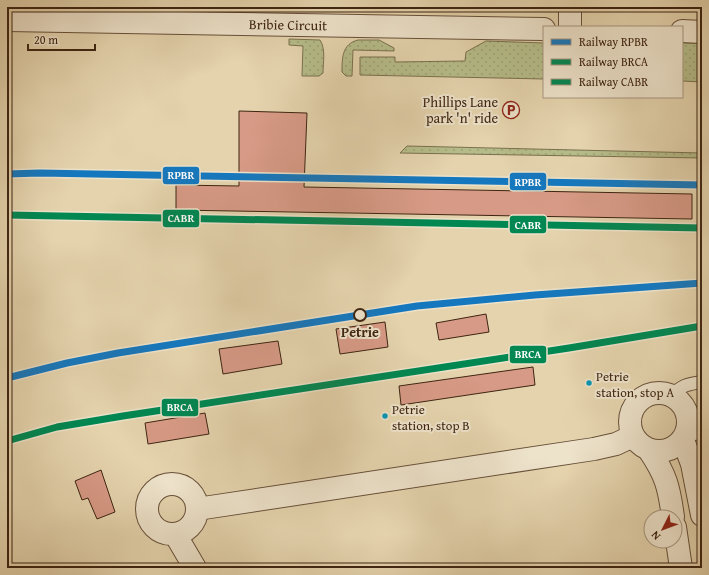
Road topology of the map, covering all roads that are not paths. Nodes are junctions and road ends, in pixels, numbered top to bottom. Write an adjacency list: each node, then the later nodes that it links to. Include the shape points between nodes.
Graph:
1 (570, 7): 3 (street)
2 (7, 20): 4 (street, Bribie Circuit)
3 (570, 26)
4 (543, 29)
5 (683, 31): 6 (street)
6 (702, 32)
7 (702, 382): 8 (lane, via 678,388)
8 (672, 396): 9 (street, via 682,405 688,417); 10 (street, via 663,393 645,396 632,410 630,428)
9 (690, 436): 10 (street, via 667,451 658,452); 13 (street, via 692,464)
10 (641, 443): 11 (street, via 616,444); 12 (street, via 658,463 666,478)
11 (197, 508): 14 (street, via 196,516 188,528); 14 (street, via 191,493 177,484 161,486 155,490 147,504 149,520 160,531)
12 (673, 509)
13 (702, 515)
14 (175, 534): 16 (street)
15 (678, 549): 17 (street)
16 (195, 568)
17 (681, 568)

